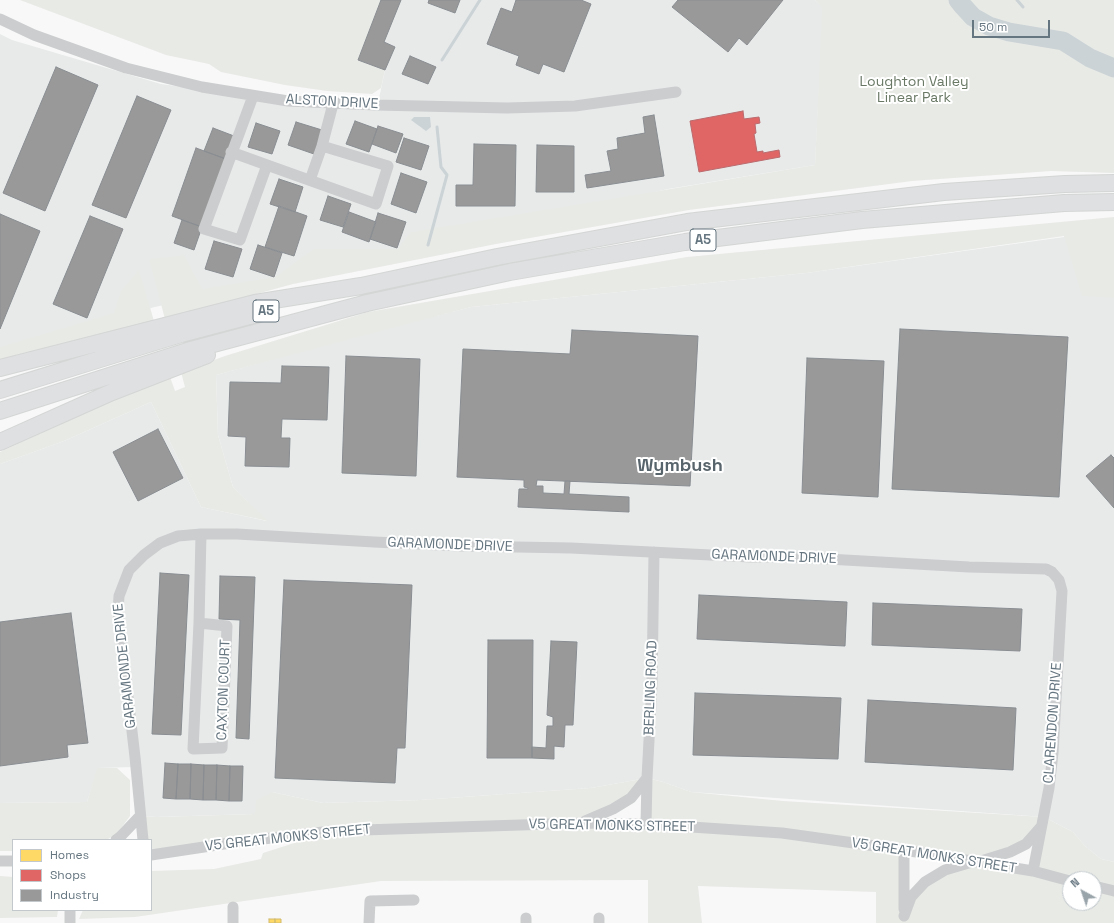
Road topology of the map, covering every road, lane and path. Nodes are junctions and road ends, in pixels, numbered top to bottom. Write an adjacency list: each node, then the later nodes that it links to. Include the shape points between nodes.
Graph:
1 (0, 19): 3 (street, ALSTON DRIVE, via 34,35 126,68)
2 (676, 92): 4 (street, ALSTON DRIVE, via 575,106 507,108)
3 (253, 96): 4 (street, ALSTON DRIVE); 6 (street)
4 (333, 104): 5 (street)
5 (322, 146): 8 (street); 8 (street, via 388,166 376,204)
6 (231, 152): 7 (street); 7 (street, via 204,229 240,240)
7 (267, 165): 8 (street)
8 (310, 180)
9 (1114, 183): 11 (highway, A5, via 944,192 688,222 497,257)
10 (1114, 202): 12 (highway, A5, via 1064,203 862,220 685,242 510,272)
11 (361, 286): 13 (highway, via 255,303); 14 (highway, A5, via 181,334)
12 (298, 321): 15 (highway, A5, via 187,351); 16 (highway, via 144,379)
13 (0, 368)
14 (0, 390)
15 (0, 411)
16 (0, 442)
17 (201, 534): 18 (street, GARAMONDE DRIVE); 20 (street, CAXTON COURT); 22 (street, GARAMONDE DRIVE, via 172,538 144,555 129,570 119,596 118,611)
18 (654, 552): 19 (street, GARAMONDE DRIVE, via 1046,569); 21 (street, BERLING ROAD, via 652,684)
19 (1055, 575): 25 (street, CLARENDON DRIVE, via 1062,591 1053,753)
20 (199, 623): 20 (street, CAXTON COURT, via 193,749 222,748 227,626)
21 (647, 778): 23 (street, via 631,798); 24 (street, BERLING ROAD)
22 (140, 816): 26 (street); 27 (street, GARAMONDE DRIVE)
23 (583, 822): 24 (street, V5 GREAT MONKS STREET); 29 (street, V5 GREAT MONKS STREET, via 332,831)
24 (646, 824): 28 (street, V5 GREAT MONKS STREET, via 782,833)
25 (1042, 826): 32 (street, via 1026,844); 33 (street, CLARENDON DRIVE)
26 (117, 839)
27 (143, 839)
28 (904, 850): 32 (street, V5 GREAT MONKS STREET); 40 (street)
29 (152, 855)
30 (0, 861): 31 (street)
31 (12, 861)
32 (977, 862): 33 (street, V5 GREAT MONKS STREET); 40 (street, via 945,870 925,882 911,897)
33 (1033, 871): 34 (street, V5 GREAT MONKS STREET)
34 (1062, 878)
35 (1102, 888): 36 (street)
36 (1114, 891)
37 (414, 900): 43 (street, via 370,901)
38 (233, 907): 42 (street)
39 (70, 911): 41 (street)
40 (904, 920)
41 (70, 923)
42 (233, 923)
43 (369, 923)

